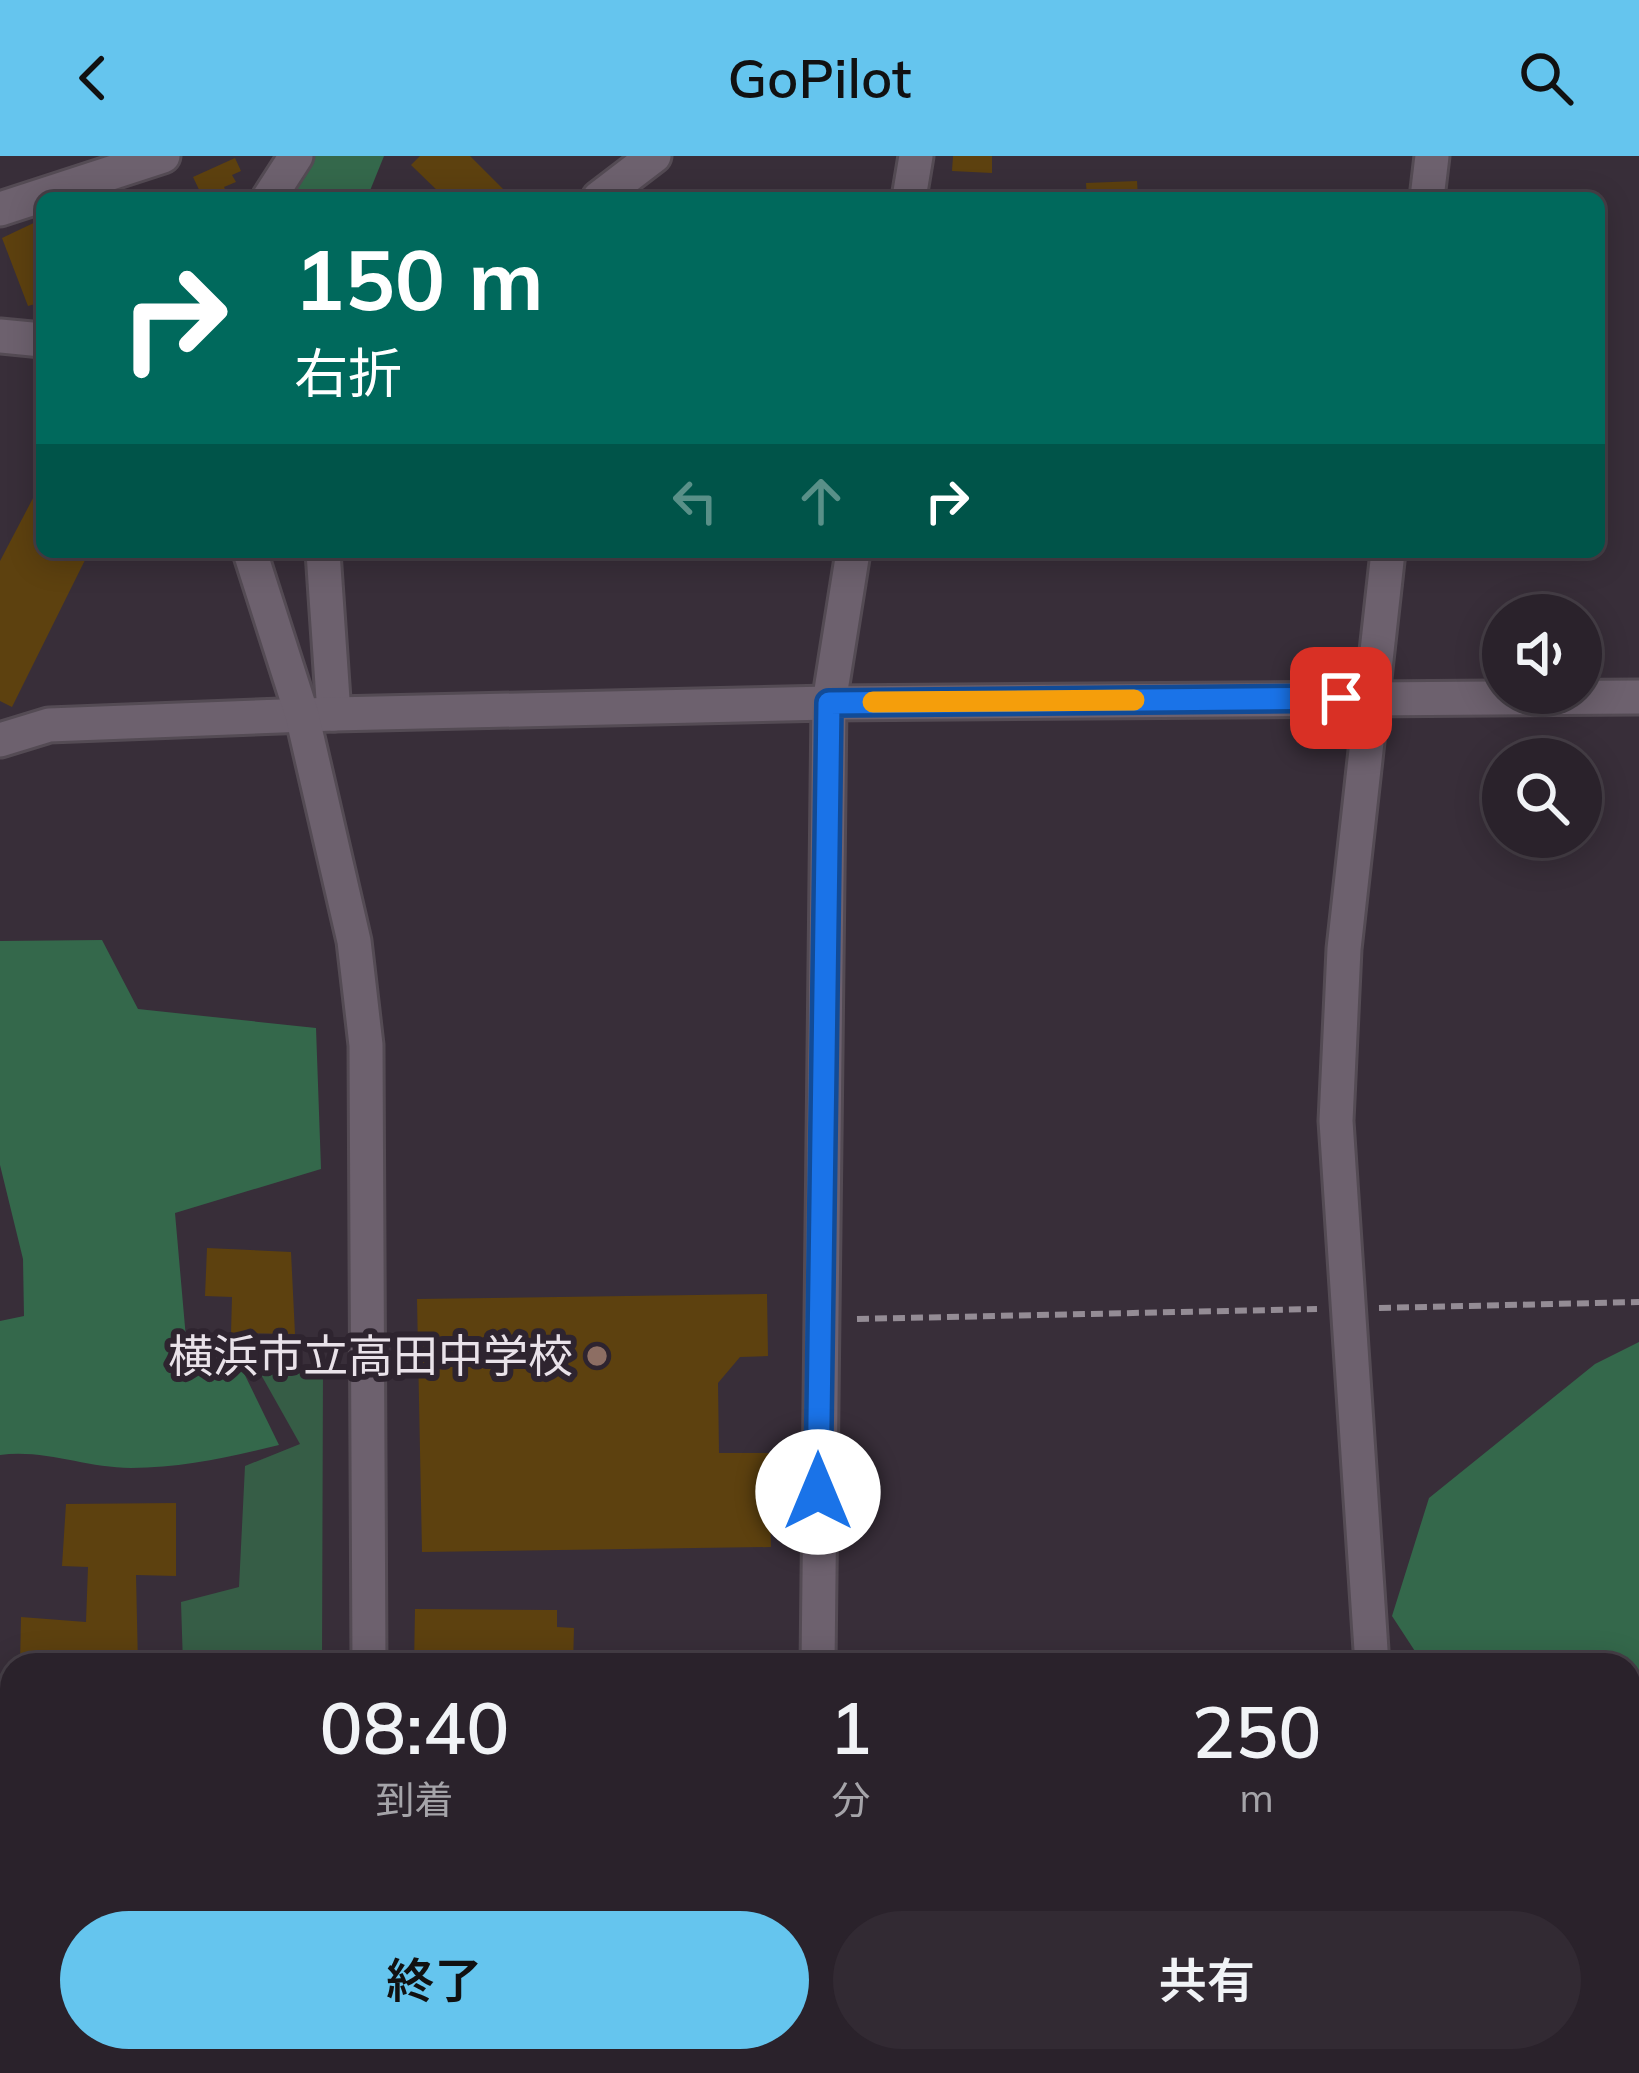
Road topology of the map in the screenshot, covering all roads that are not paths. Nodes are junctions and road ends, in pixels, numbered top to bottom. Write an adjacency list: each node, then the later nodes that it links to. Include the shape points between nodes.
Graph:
1 (163, 156): 6 (street)
2 (296, 156): 7 (street)
3 (654, 156): 8 (street)
4 (916, 156): 9 (street)
5 (1432, 156): 10 (street)
6 (50, 192)
7 (273, 192)
8 (606, 192)
9 (910, 192)
10 (1428, 192)
11 (36, 197): 12 (street)
12 (0, 208)
13 (0, 335): 14 (street)
14 (36, 339)
15 (253, 558): 22 (street)
16 (323, 558): 22 (street)
17 (852, 558): 20 (street)
18 (1387, 558): 21 (street)
19 (1639, 697): 21 (street)
20 (829, 703): 21 (street); 22 (street); 25 (street)
21 (1371, 703): 26 (street, via 1344,949 1336,1121)
22 (318, 715): 23 (street, via 49,725); 24 (street, via 366,1045)
23 (0, 740)
24 (369, 1653)
25 (818, 1653)
26 (1371, 1653)

